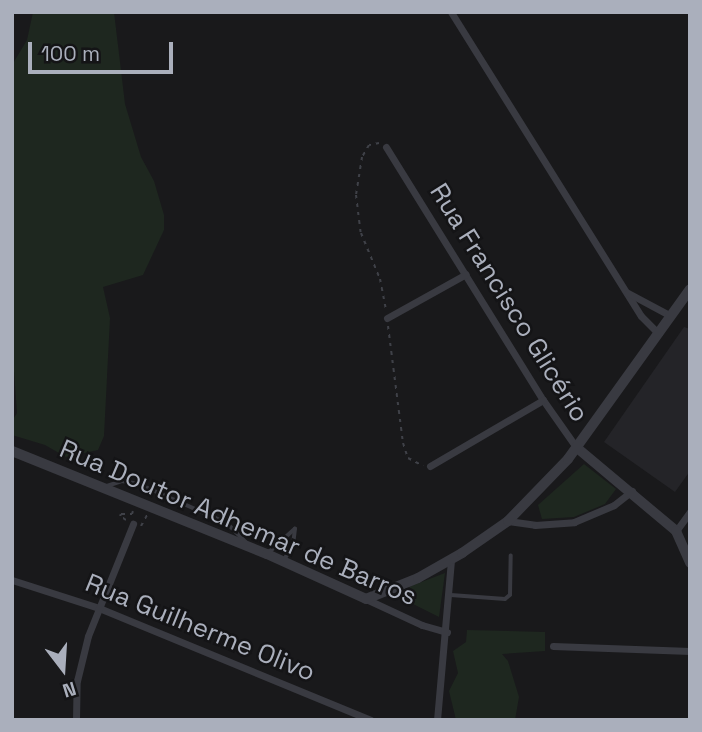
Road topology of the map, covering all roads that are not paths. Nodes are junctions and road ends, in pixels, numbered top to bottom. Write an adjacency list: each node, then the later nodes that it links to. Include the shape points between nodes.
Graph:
1 (451, 12): 5 (street)
2 (386, 147): 3 (street, Rua Francisco Glicério)
3 (466, 274): 7 (street); 9 (street, Rua Francisco Glicério)
4 (690, 289): 6 (street)
5 (627, 293): 6 (street); 8 (street)
6 (671, 316): 8 (street)
7 (387, 318)
8 (659, 334): 10 (street)
9 (543, 400): 10 (street, Rua Francisco Glicério); 12 (street)
10 (576, 447): 14 (street, Rua Francisco Glicério); 16 (street)
11 (12, 451): 13 (street, Rua Doutor Adhemar de Barros)
12 (430, 466)
13 (106, 487): 19 (street, Rua Doutor Adhemar de Barros); 19 (lane, via 122,481 139,484 227,523)
14 (632, 491): 16 (street, via 614,505 574,522 535,525); 18 (street, Rua Francisco Glicério)
15 (690, 512): 18 (street)
16 (508, 521): 22 (street)
17 (133, 524): 28 (street)
18 (676, 531): 24 (street, Rua Francisco Glicério)
19 (250, 547): 20 (street, Rua Doutor Adhemar de Barros)
20 (267, 554): 23 (street, Rua Doutor Adhemar de Barros); 23 (lane, via 295,530)
21 (511, 556): 26 (lane, via 510,595 505,599)
22 (452, 559): 26 (street); 27 (street, via 388,593)
23 (283, 562): 27 (street, Rua Doutor Adhemar de Barros)
24 (690, 564)
25 (12, 580): 28 (street, Rua Guilherme Olivo)
26 (451, 595): 29 (street)
27 (366, 599): 29 (street, Rua Doutor Adhemar de Barros)
28 (99, 608): 32 (street, via 77,681); 33 (street, Rua Guilherme Olivo)
29 (447, 632): 34 (street)
30 (553, 646): 31 (street)
31 (690, 651)
32 (76, 720)
33 (371, 720)
34 (437, 720)

